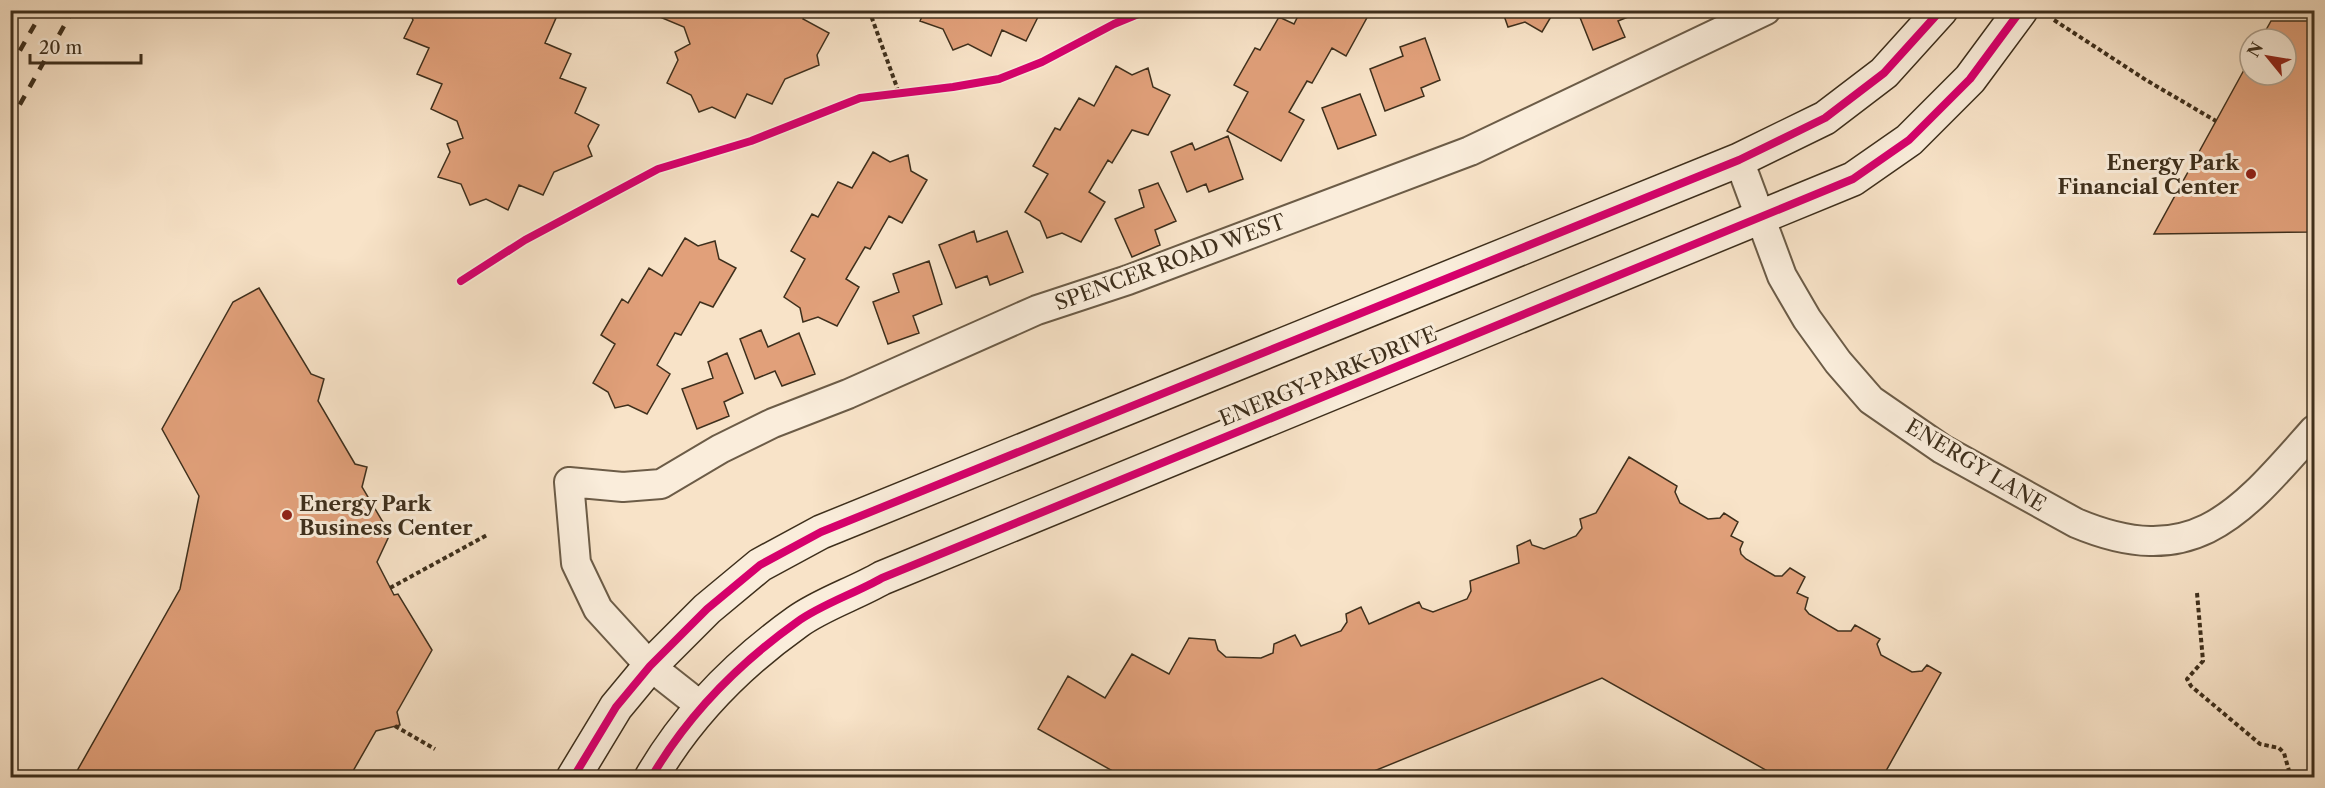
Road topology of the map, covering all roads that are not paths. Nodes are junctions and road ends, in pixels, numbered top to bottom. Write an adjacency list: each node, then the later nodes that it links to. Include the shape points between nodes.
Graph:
1 (1766, 10): 7 (street, SPENCER ROAD WEST, via 1470,151 1128,280 1037,310 849,394 773,423 661,484 623,487 569,482 576,563 598,609)
2 (1941, 10): 4 (street, via 1884,73 1825,118)
3 (2021, 10): 5 (street, ENERGY PARK DRIVE, via 1970,79 1909,140 1853,179)
4 (1739, 160): 5 (street, ENERGY LANE); 7 (street, via 821,532 760,565 706,609)
5 (1762, 218): 6 (street, ENERGY LANE, via 1782,276 1806,319 1871,400 1942,449 2076,524 2121,538 2154,542 2208,529 2256,495); 8 (street, ENERGY PARK DRIVE, via 882,578 798,621 720,686)
6 (2314, 430)
7 (650, 666): 8 (street); 9 (street, via 616,707)
8 (702, 707): 10 (street, ENERGY PARK DRIVE, via 670,744)
9 (573, 777)
10 (651, 777)

